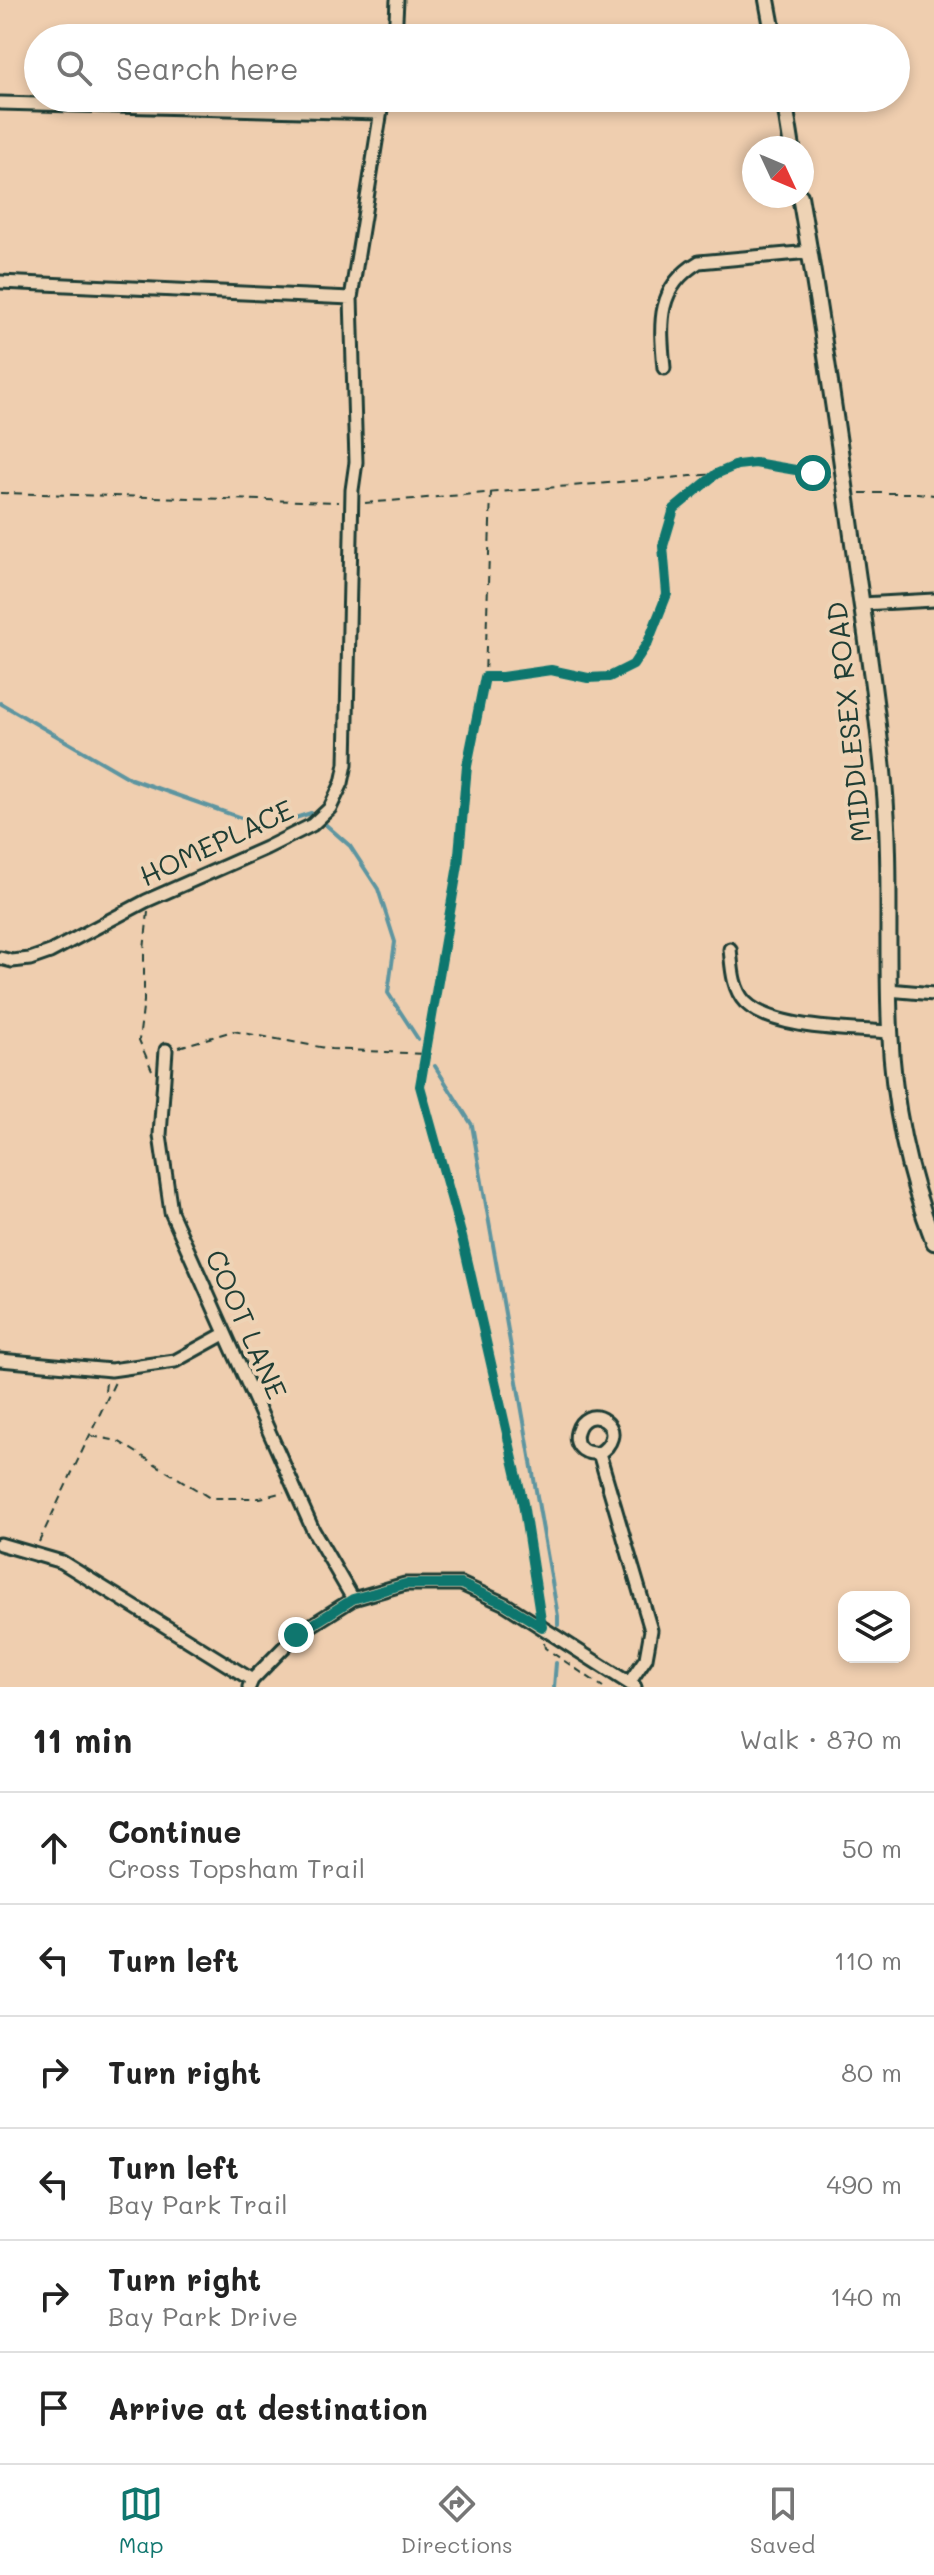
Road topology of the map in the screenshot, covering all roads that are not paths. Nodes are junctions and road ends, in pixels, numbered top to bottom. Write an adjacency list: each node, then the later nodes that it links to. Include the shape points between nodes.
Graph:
1 (397, 0): 3 (street)
2 (767, 0): 4 (main road)
3 (396, 24)
4 (771, 24)
5 (0, 103): 6 (street)
6 (24, 104)
7 (342, 112): 9 (street)
8 (786, 112): 10 (main road)
9 (380, 113): 14 (street, HOMEPLACE)
10 (790, 136)
11 (802, 208): 12 (main road, MIDDLESEX ROAD)
12 (810, 252): 15 (street, via 699,262 684,270 662,309); 17 (main road, MIDDLESEX ROAD)
13 (0, 282): 14 (street)
14 (351, 298): 19 (street, HOMEPLACE, via 356,462 346,764 330,808 312,825 150,899 50,952 30,959)
15 (664, 368)
16 (934, 600): 17 (street)
17 (862, 604): 20 (main road, MIDDLESEX ROAD, via 884,783)
18 (730, 949): 22 (street, via 740,995 768,1016)
19 (0, 958)
20 (888, 990): 21 (street); 22 (main road, MIDDLESEX ROAD)
21 (934, 994)
22 (890, 1032): 24 (main road, MIDDLESEX ROAD, via 906,1152)
23 (166, 1050): 25 (street, COOT LANE, via 160,1135 171,1212)
24 (934, 1242)
25 (224, 1334): 26 (street, via 175,1361 116,1370); 29 (street, COOT LANE, via 313,1530)
26 (0, 1360)
27 (599, 1453): 31 (street, via 651,1630 646,1658)
28 (0, 1544): 30 (street, via 62,1562)
29 (353, 1599): 30 (street, via 296,1635); 31 (street, via 405,1584 461,1584 505,1604)
30 (250, 1683)
31 (632, 1685)

